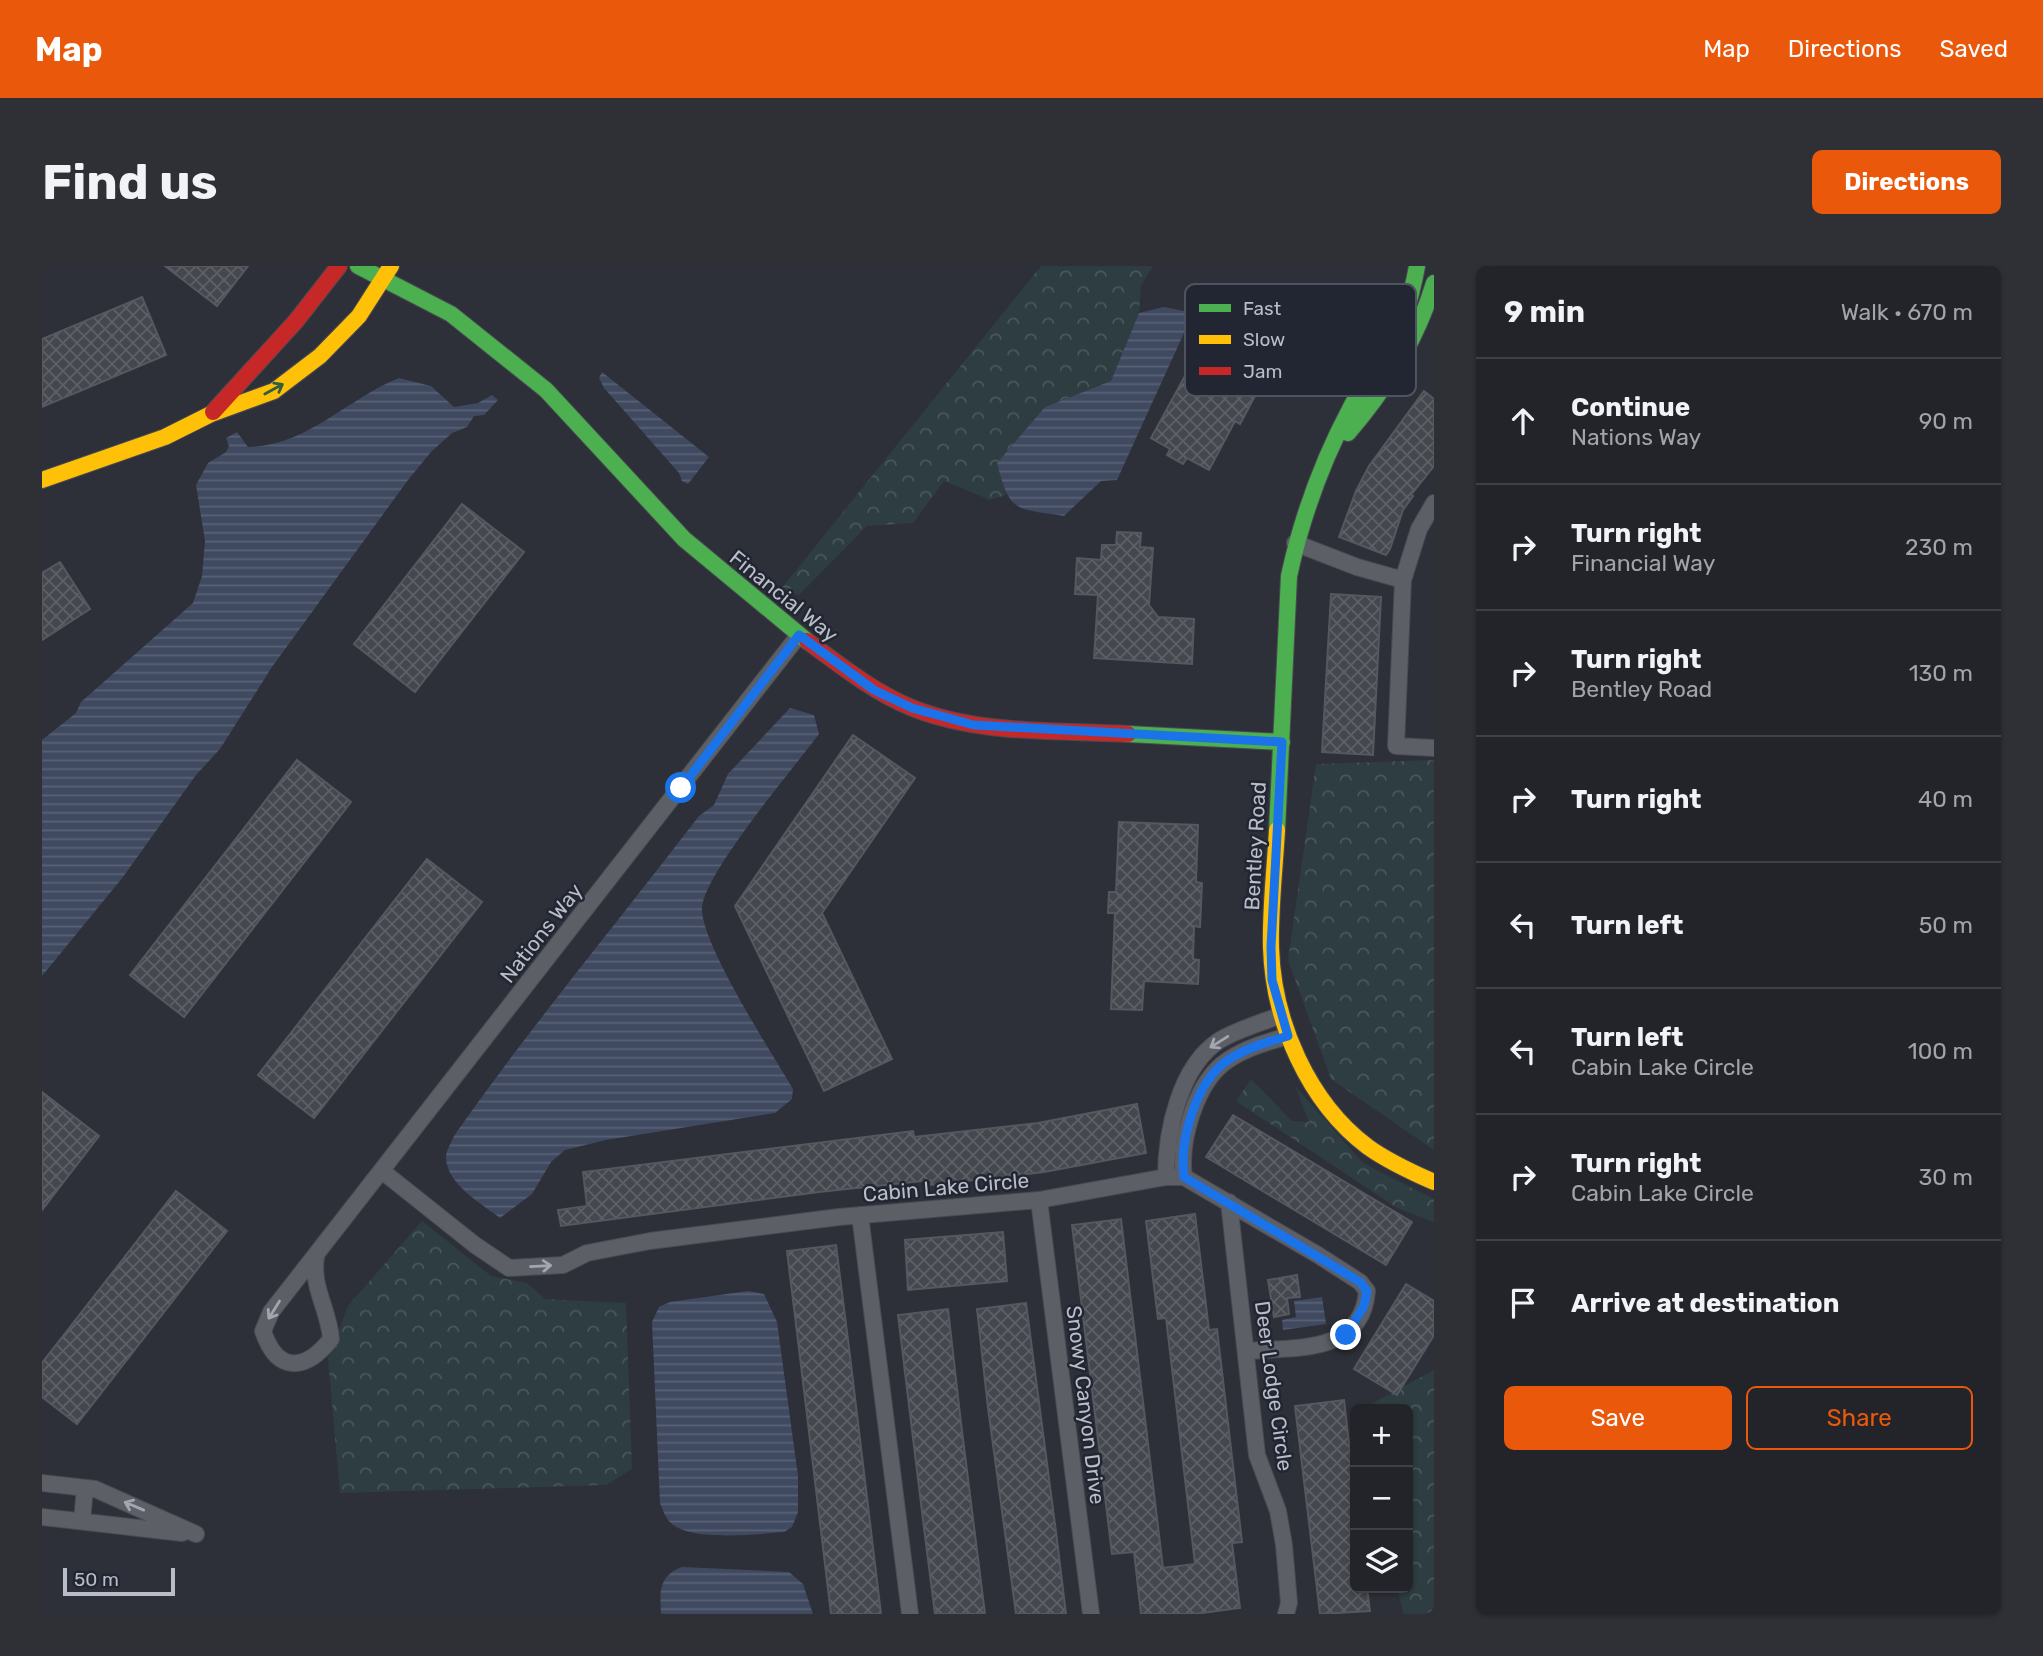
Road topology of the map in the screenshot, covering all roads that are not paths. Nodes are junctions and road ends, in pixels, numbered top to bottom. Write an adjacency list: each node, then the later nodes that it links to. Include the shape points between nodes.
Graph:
1 (339, 266): 10 (street)
2 (358, 266): 4 (street, Financial Way)
3 (1417, 266): 6 (street, Bentley Road)
4 (388, 273): 10 (street, one-way to 4, via 274,391 320,356 359,316); 16 (street, Financial Way, via 451,314 546,390 684,539)
5 (1434, 283): 7 (street, Bentley Road)
6 (1413, 284)
7 (1416, 331)
8 (1357, 396): 11 (street, Bentley Road)
9 (1378, 396): 11 (street, Bentley Road)
10 (211, 414): 12 (street, via 165,437)
11 (1332, 450): 14 (street, Bentley Road)
12 (42, 480)
13 (1434, 503): 15 (street, via 1419,529)
14 (1295, 543): 15 (street); 17 (street, Bentley Road, via 1289,576)
15 (1403, 580): 18 (street, via 1396,746)
16 (799, 635): 17 (street, Financial Way, via 874,690 912,708 964,723); 21 (street, Nations Way)
17 (1282, 742): 19 (street, Bentley Road, via 1271,947 1272,980)
18 (1434, 748)
19 (1281, 1014): 20 (street, Bentley Road); 22 (street, one-way to 22, via 1220,1040 1199,1059 1169,1124)
20 (1288, 1036): 23 (street, via 1254,1046 1216,1070 1183,1143); 24 (street, Bentley Road, via 1315,1090 1359,1140 1385,1160)
21 (382, 1171): 27 (street, Cabin Lake Circle, one-way to 27, via 509,1268 563,1265 587,1252 650,1241); 28 (street, Nations Way)
22 (1166, 1177): 23 (street, Cabin Lake Circle); 25 (street, Cabin Lake Circle)
23 (1184, 1177): 26 (street, Cabin Lake Circle)
24 (1434, 1182)
25 (1039, 1200): 27 (street, Cabin Lake Circle); 35 (street, Snowy Canyon Drive)
26 (1229, 1202): 29 (street, Deer Lodge Circle); 29 (street, Cabin Lake Circle, via 1360,1282 1367,1291 1364,1306 1346,1335 1328,1344)
27 (860, 1215): 34 (street)
28 (316, 1257): 28 (street, Nations Way, one-way to 28, via 271,1312 263,1331 269,1349 286,1361 302,1364 318,1357 331,1339 314,1272)
29 (1247, 1351): 36 (street, Deer Lodge Circle, via 1257,1455 1278,1511 1284,1545)
30 (42, 1483): 31 (street)
31 (85, 1488): 33 (street); 33 (street, one-way to 31, via 195,1534)
32 (42, 1517): 33 (street)
33 (82, 1521)
34 (910, 1614)
35 (1091, 1614)
36 (1286, 1614)

